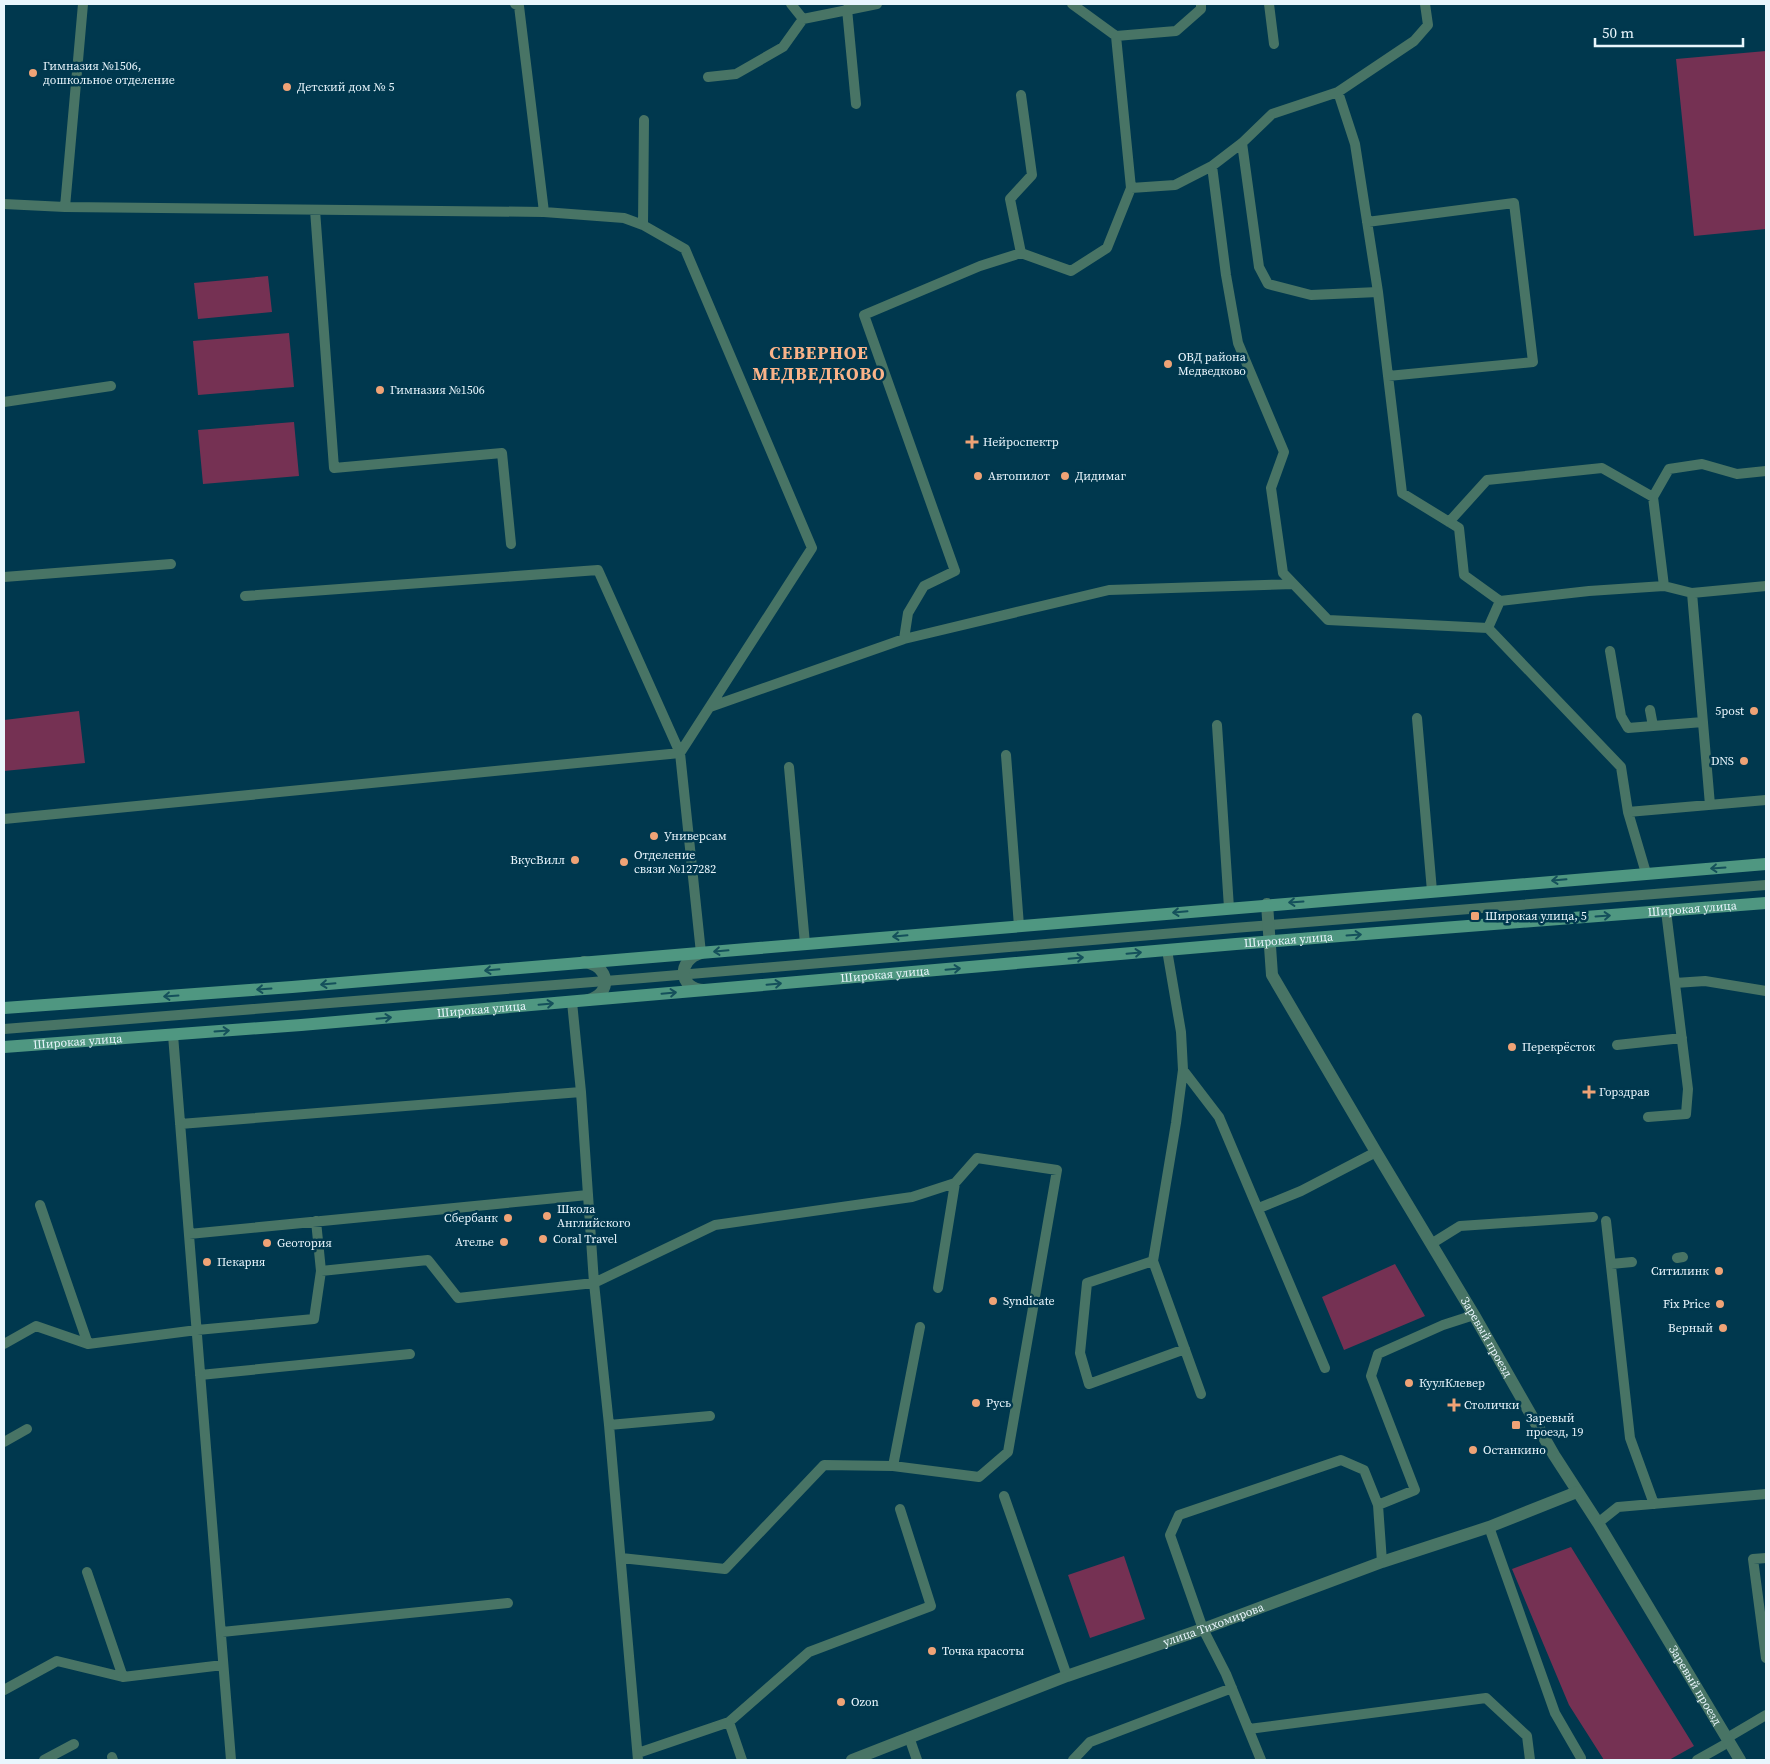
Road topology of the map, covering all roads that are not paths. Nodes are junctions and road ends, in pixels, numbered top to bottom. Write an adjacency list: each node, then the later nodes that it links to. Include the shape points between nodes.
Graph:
1 (83, 4): 22 (lane)
2 (519, 4): 24 (lane)
3 (791, 4): 10 (lane)
4 (878, 4): 9 (lane)
5 (1072, 4): 11 (lane)
6 (1200, 4): 11 (lane, via 1201,10 1176,31)
7 (1269, 4): 12 (lane)
8 (1426, 4): 14 (lane, via 1428,25 1414,42)
9 (847, 9): 10 (lane); 16 (lane)
10 (803, 19): 13 (lane, via 783,47 736,74)
11 (1116, 36): 20 (lane)
12 (1274, 44)
13 (708, 77)
14 (1338, 92): 18 (lane, via 1272,114); 25 (lane, via 1355,144)
15 (1021, 95): 27 (lane, via 1032,175 1010,199)
16 (856, 104)
17 (644, 120): 26 (lane)
18 (1242, 143): 19 (lane); 28 (lane, via 1259,267 1268,284 1311,295)
19 (1212, 166): 20 (lane, via 1175,185); 38 (lane, via 1238,343 1284,452 1271,488 1283,573)
20 (1131, 188): 27 (lane, via 1107,248 1071,270)
21 (4, 204): 22 (lane)
22 (65, 207): 23 (lane)
23 (315, 210): 24 (lane); 35 (lane, via 334,468 502,453)
24 (544, 212): 26 (lane, via 624,218)
25 (1367, 222): 28 (lane); 29 (lane, via 1514,202 1533,362)
26 (643, 225): 47 (lane, via 685,249 812,548)
27 (1021, 253): 45 (lane, via 980,266 864,315 955,571 924,586 908,613)
28 (1378, 292): 29 (lane)
29 (1388, 376): 34 (lane, via 1402,493)
30 (111, 386): 31 (lane)
31 (4, 402)
32 (1766, 471): 33 (lane, via 1737,474 1702,464 1669,469)
33 (1653, 497): 34 (lane, via 1602,468 1488,480); 39 (lane)
34 (1449, 522): 43 (lane, via 1459,528 1464,575)
35 (511, 544)
36 (171, 564): 37 (lane)
37 (4, 576)
38 (1293, 584): 44 (lane, via 1328,620); 45 (lane, via 1109,590)
39 (1664, 586): 41 (lane); 43 (lane)
40 (1766, 586): 41 (lane)
41 (1692, 593): 50 (lane)
42 (245, 596): 53 (lane, via 598,570)
43 (1500, 600): 44 (lane)
44 (1488, 628): 58 (lane, via 1621,767)
45 (904, 640): 47 (lane)
46 (1610, 651): 52 (lane, via 1621,716 1628,728)
47 (710, 708): 53 (lane)
48 (1650, 710): 52 (lane)
49 (1417, 718): 63 (lane)
50 (1703, 722): 52 (lane); 57 (lane)
51 (1217, 724): 66 (lane)
52 (1653, 726)
53 (680, 753): 59 (lane); 73 (lane)
54 (1006, 755): 69 (lane)
55 (789, 768): 71 (lane)
56 (1766, 800): 57 (lane)
57 (1710, 805): 58 (lane)
58 (1628, 812): 61 (lane)
59 (4, 819)
60 (1766, 864): 61 (main road, one-way to 61)
61 (1646, 873): 63 (main road, one-way to 63)
62 (1766, 885): 68 (lane, Широкая улица)
63 (1432, 891): 65 (main road, one-way to 65)
64 (1766, 903): 67 (main road, Широкая улица)
65 (1267, 904): 66 (main road); 68 (street, Заревый проезд)
66 (1228, 908): 69 (main road, one-way to 69)
67 (1666, 911): 70 (main road, Широкая улица, one-way to 67); 77 (lane)
68 (1269, 925): 70 (street, Заревый проезд); 75 (lane, Широкая улица)
69 (1019, 926): 71 (main road, one-way to 71)
70 (1270, 942): 72 (main road, Широкая улица); 92 (street, Заревый проезд, via 1272,974)
71 (805, 944): 73 (main road, one-way to 73)
72 (1167, 950): 78 (main road, Широкая улица, one-way to 72); 88 (lane, via 1181,1032)
73 (701, 953): 74 (main road); 75 (street, via 688,960)
74 (584, 962): 76 (street, via 598,967); 82 (main road, one-way to 82)
75 (684, 975): 76 (lane, Широкая улица); 78 (street, via 690,986)
76 (605, 981): 80 (street, via 601,994); 83 (lane, Широкая улица)
77 (1675, 983): 79 (lane, via 1705,982); 85 (lane)
78 (704, 990): 80 (main road, Широкая улица, one-way to 78)
79 (1766, 991)
80 (588, 1000): 81 (main road, Широкая улица)
81 (572, 1002): 84 (main road, Широкая улица, one-way to 81); 89 (lane)
82 (4, 1008)
83 (4, 1029)
84 (173, 1035): 87 (main road, Широкая улица); 91 (lane)
85 (1682, 1038): 86 (lane); 90 (lane, via 1688,1089 1686,1114)
86 (1617, 1045)
87 (4, 1047)
88 (1183, 1070): 96 (lane, via 1219,1116); 102 (lane)
89 (581, 1092): 91 (lane); 94 (lane)
90 (1648, 1117)
91 (180, 1124): 100 (lane)
92 (1376, 1152): 96 (lane); 101 (street, Заревый проезд)
93 (955, 1183): 106 (lane, via 912,1197 715,1225); 107 (lane); 122 (lane, via 977,1158 1057,1170 1008,1452 979,1477)
94 (588, 1195): 99 (lane); 106 (lane)
95 (40, 1204): 112 (lane)
96 (1259, 1208): 115 (lane)
97 (1593, 1217): 101 (lane, via 1460,1226)
98 (1606, 1221): 104 (lane)
99 (316, 1222): 100 (lane); 105 (lane)
100 (189, 1234): 110 (lane)
101 (1431, 1244): 108 (street, Заревый проезд)
102 (1153, 1261): 113 (lane); 113 (lane, via 1087,1284 1080,1354 1089,1384)
103 (1632, 1262): 104 (lane)
104 (1611, 1264): 126 (lane, via 1630,1438)
105 (321, 1271): 106 (lane, via 428,1260 458,1298); 110 (lane, via 314,1319)
106 (594, 1283): 119 (lane)
107 (938, 1288)
108 (1474, 1316): 123 (street, Заревый проезд); 127 (lane, via 1443,1325 1378,1354 1371,1376 1415,1490)
109 (920, 1327): 122 (lane)
110 (197, 1330): 112 (lane); 116 (lane)
111 (4, 1344): 112 (lane, via 36,1326)
112 (88, 1344)
113 (1184, 1349): 117 (lane)
114 (410, 1354): 116 (lane)
115 (1325, 1368)
116 (200, 1375): 137 (lane)
117 (1201, 1394)
118 (710, 1416): 119 (lane)
119 (609, 1425): 131 (lane)
120 (27, 1429): 121 (lane)
121 (4, 1442)
122 (893, 1466): 131 (lane, via 824,1465 725,1570)
123 (1577, 1492): 129 (street, Заревый проезд); 130 (street, улица Тихомирова)
124 (1766, 1494): 126 (lane)
125 (1004, 1496): 140 (lane)
126 (1654, 1504): 129 (lane, via 1618,1507)
127 (1378, 1505): 133 (lane); 136 (lane, via 1364,1470 1341,1460 1179,1515 1170,1535)
128 (900, 1509): 145 (lane, via 930,1606 809,1652)
129 (1598, 1523): 148 (street, Заревый проезд)
130 (1489, 1527): 133 (street, улица Тихомирова); 151 (lane, via 1555,1713)
131 (620, 1558): 150 (lane)
132 (1766, 1558): 138 (lane, via 1753,1559)
133 (1382, 1562): 136 (street, улица Тихомирова)
134 (88, 1572): 141 (lane)
135 (508, 1603): 137 (lane)
136 (1203, 1629): 140 (street, улица Тихомирова); 142 (lane)
137 (222, 1632): 139 (lane)
138 (1766, 1658)
139 (223, 1665): 141 (lane); 153 (lane)
140 (1068, 1676): 147 (street, улица Тихомирова)
141 (123, 1677): 143 (lane, via 57,1661)
142 (1232, 1688): 146 (lane); 157 (lane, via 1090,1742)
143 (4, 1690)
144 (1766, 1715): 148 (lane)
145 (729, 1722): 150 (lane); 154 (lane)
146 (1249, 1729): 158 (lane); 159 (lane, via 1486,1698 1527,1736)
147 (909, 1737): 155 (street, улица Тихомирова); 156 (lane)
148 (1728, 1740): 160 (lane); 161 (street, Заревый проезд)
149 (74, 1744): 152 (lane)
150 (638, 1757)
151 (1581, 1758)
152 (44, 1760)
153 (231, 1760)
154 (742, 1760)
155 (852, 1760)
156 (917, 1760)
157 (1073, 1760)
158 (1261, 1760)
159 (1530, 1760)
160 (1697, 1760)
161 (1740, 1760)

